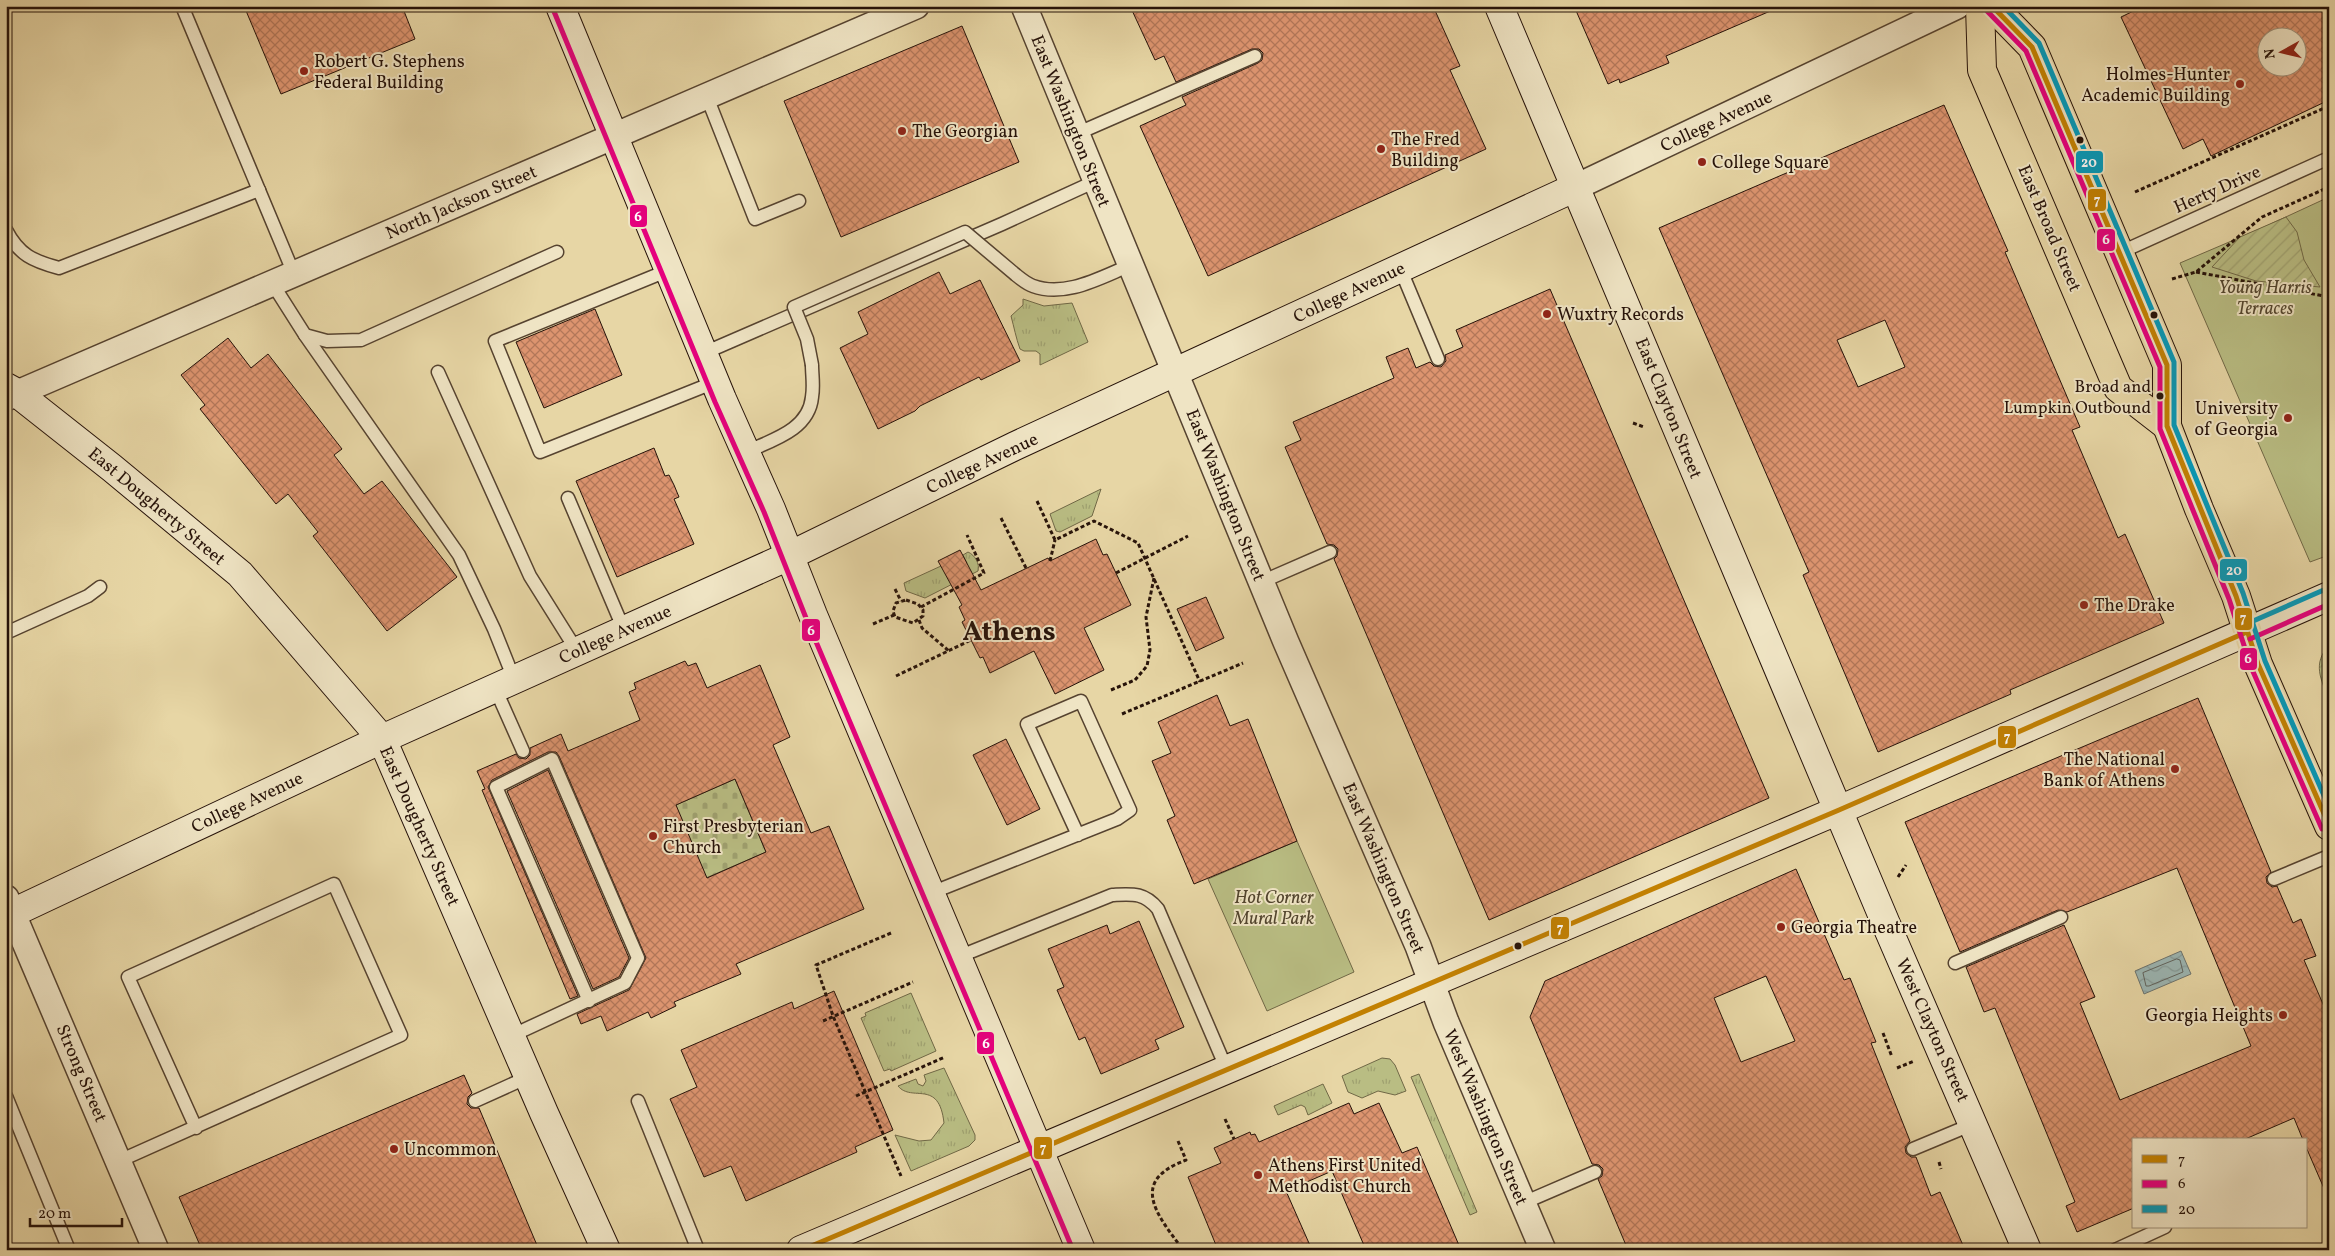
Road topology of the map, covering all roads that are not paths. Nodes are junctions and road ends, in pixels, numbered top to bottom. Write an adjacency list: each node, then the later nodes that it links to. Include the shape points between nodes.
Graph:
1 (182, 6): 16 (lane)
2 (560, 6): 12 (street)
3 (916, 6): 10 (street, North Jackson Street)
4 (1024, 6): 11 (street, East Washington Street)
5 (1499, 6): 15 (street, East Clayton Street)
6 (1956, 6): 15 (street, College Avenue)
7 (1980, 6): 32 (main road, East Broad Street, via 1982,70 2118,388)
8 (1992, 6): 20 (main road, via 2032,47)
9 (1255, 56): 11 (lane)
10 (707, 96): 12 (street, North Jackson Street); 17 (lane, via 755,219)
11 (1076, 134): 14 (street, East Washington Street)
12 (613, 137): 23 (street); 24 (street, North Jackson Street)
13 (2329, 158): 20 (lane, Herty Drive)
14 (1096, 181): 21 (street, East Washington Street); 26 (lane)
15 (1576, 187): 22 (street, College Avenue); 47 (street, East Clayton Street)
16 (259, 190): 18 (lane, via 59,268 36,261 14,246); 24 (lane)
17 (799, 201)
18 (6, 230)
19 (557, 252): 25 (lane, via 361,340 327,341)
20 (2119, 253): 32 (main road, via 2167,365)
21 (1130, 265): 29 (street, East Washington Street); 33 (lane, bridge, via 1074,287 1054,290 1032,286 965,232 794,307 807,339 812,365 812,397 808,414 797,426)
22 (1400, 268): 27 (lane); 29 (street, College Avenue)
23 (669, 270): 26 (street); 30 (lane, via 495,341 540,452)
24 (283, 278): 25 (lane); 31 (street, North Jackson Street)
25 (305, 335): 44 (lane, via 459,555 494,629)
26 (704, 352): 30 (street)
27 (1438, 359)
28 (438, 372): 43 (lane, via 530,576)
29 (1175, 372): 36 (street, College Avenue); 37 (street, East Washington Street)
30 (715, 382): 33 (street)
31 (10, 393): 45 (street, East Dougherty Street, via 112,468 240,574)
32 (2168, 426): 41 (main road, via 2236,596)
33 (746, 452): 36 (street)
34 (568, 498): 40 (lane)
35 (1330, 552): 37 (lane)
36 (789, 556): 40 (street, College Avenue); 52 (street)
37 (1261, 582): 57 (street, East Washington Street)
38 (100, 587): 42 (lane, via 88,596)
39 (2329, 596): 41 (street)
40 (624, 630): 43 (street, College Avenue)
41 (2247, 632): 47 (street); 48 (main road)
42 (6, 633)
43 (578, 651): 44 (street, College Avenue)
44 (505, 684): 45 (street, College Avenue); 46 (lane)
45 (382, 739): 53 (street, College Avenue); 59 (street, East Dougherty Street)
46 (523, 751)
47 (1839, 810): 57 (street); 65 (street, West Clayton Street)
48 (2329, 826)
49 (1078, 835): 49 (lane, via 1117,820 1130,810 1081,701 1027,724); 52 (lane)
50 (2329, 856): 51 (lane)
51 (2274, 879)
52 (931, 893): 55 (street)
53 (8, 908): 69 (street, Strong Street)
54 (2061, 917): 56 (lane)
55 (958, 957): 60 (lane, via 1112,895 1134,894 1150,899 1158,909); 67 (street)
56 (1955, 963)
57 (1432, 983): 60 (street); 71 (street, West Washington Street)
58 (589, 1001): 58 (lane, via 496,787 552,758 638,958 625,983); 59 (lane)
59 (511, 1036): 61 (street, East Dougherty Street)
60 (1227, 1070): 67 (street)
61 (528, 1077): 63 (lane); 75 (street, East Dougherty Street)
62 (6, 1096): 73 (lane)
63 (476, 1101)
64 (638, 1101): 76 (lane)
65 (1973, 1124): 68 (lane); 80 (street, West Clayton Street)
66 (196, 1128): 66 (lane, via 401,1035 334,884 128,977); 69 (lane)
67 (1039, 1149): 77 (street); 78 (street)
68 (1913, 1149)
69 (119, 1161): 74 (street, Strong Street)
70 (1595, 1172): 71 (lane)
71 (1523, 1203): 79 (street, West Washington Street)
72 (2163, 1228): 81 (lane)
73 (69, 1250)
74 (156, 1250)
75 (606, 1250)
76 (698, 1250)
77 (801, 1250)
78 (1081, 1250)
79 (1544, 1250)
80 (2027, 1250)
81 (2115, 1250)

